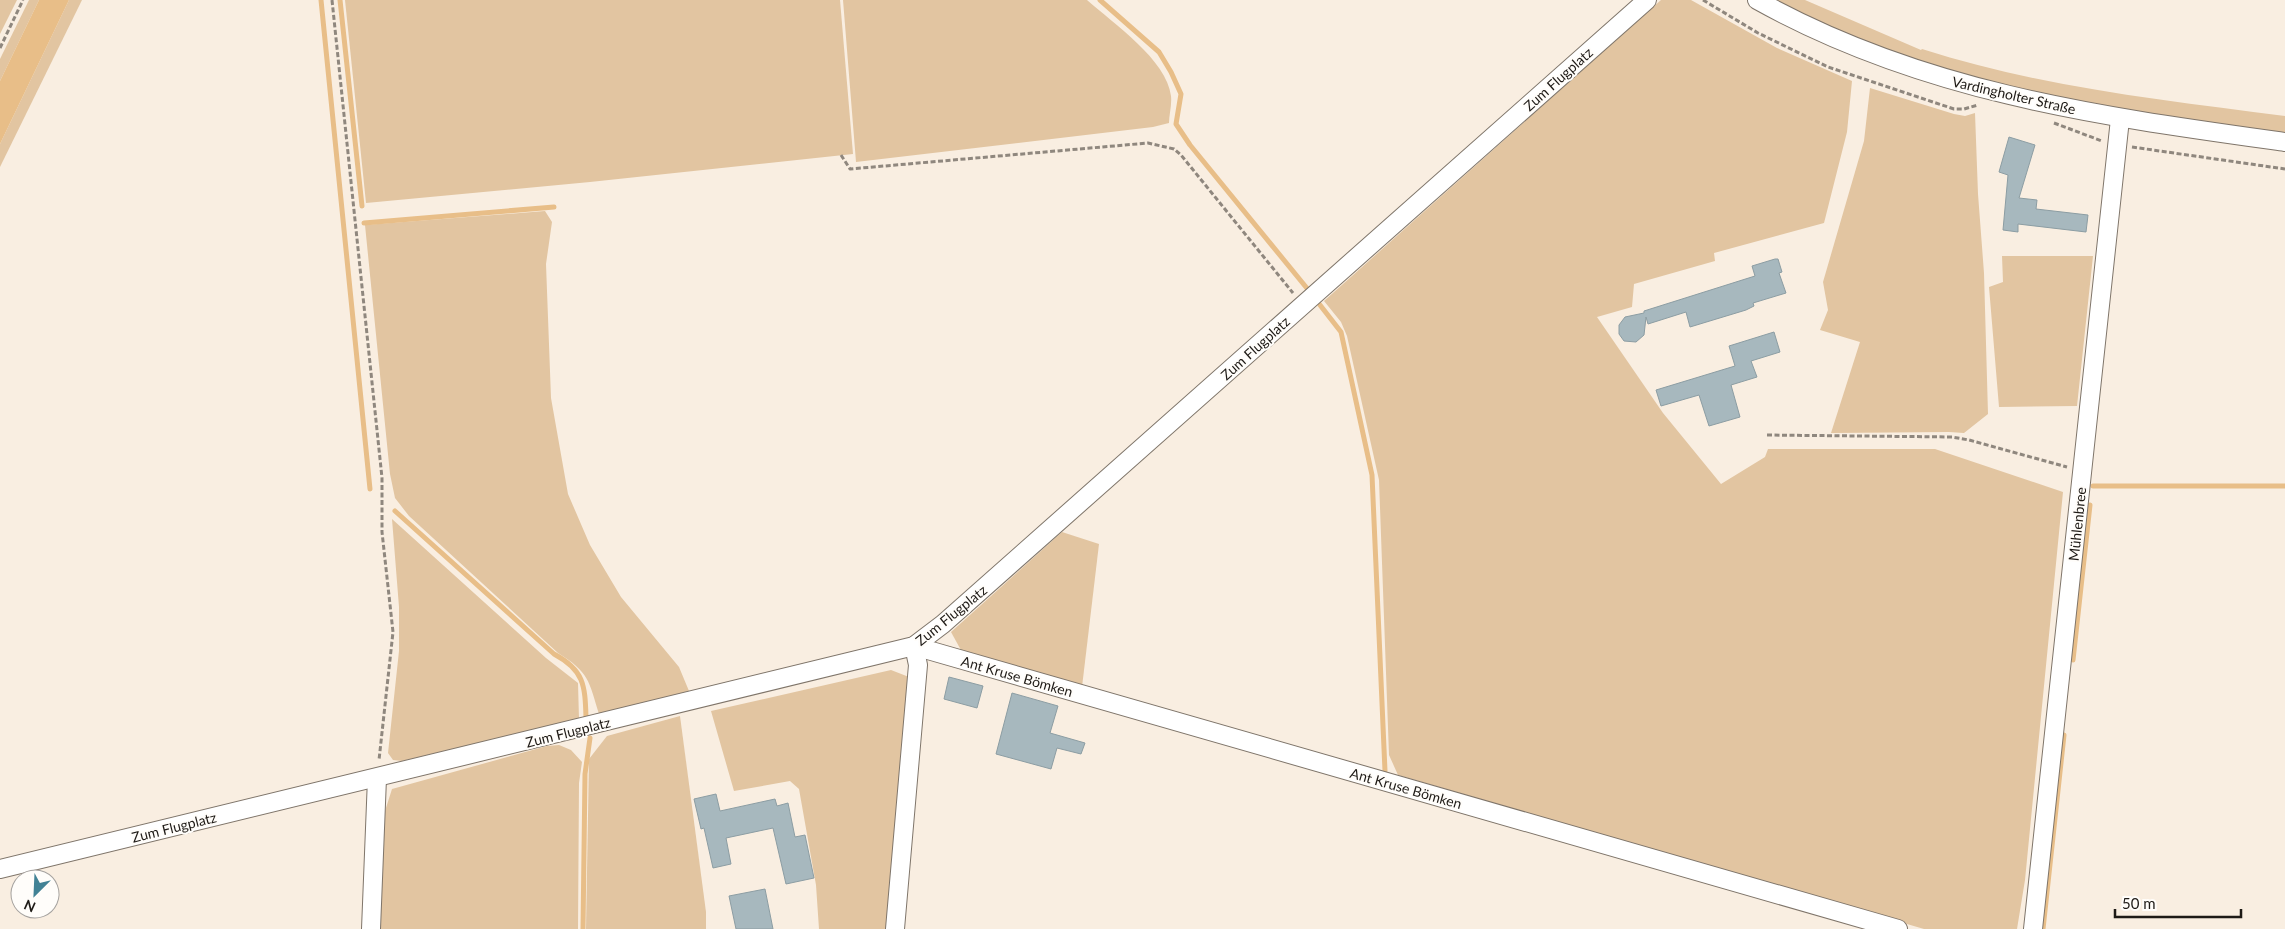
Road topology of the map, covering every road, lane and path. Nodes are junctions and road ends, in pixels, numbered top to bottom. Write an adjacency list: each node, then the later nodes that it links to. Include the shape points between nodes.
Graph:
1 (22, 0): 5 (path)
2 (332, 0): 13 (path, via 382,478 382,532 393,632)
3 (1647, 0): 9 (street, Zum Flugplatz)
4 (1757, 0): 6 (street, Vardingholter Straße, via 1814,30 1903,66 1989,92)
5 (0, 48)
6 (2120, 119): 7 (street, Vardingholter Straße); 11 (street, Mühlenbree)
7 (2285, 142)
8 (840, 155): 9 (path, via 850,169 1148,143 1174,149)
9 (1303, 305): 12 (street, Zum Flugplatz, via 943,624)
10 (1767, 435): 11 (path, via 1952,437)
11 (2083, 469): 18 (street, Mühlenbree)
12 (914, 646): 13 (street, Zum Flugplatz); 16 (street, via 918,665); 17 (street, Ant Kruse Bömken)
13 (377, 778): 14 (street, Zum Flugplatz); 15 (street)
14 (0, 869)
15 (371, 929)
16 (895, 929)
17 (1898, 929)
18 (2033, 929)

